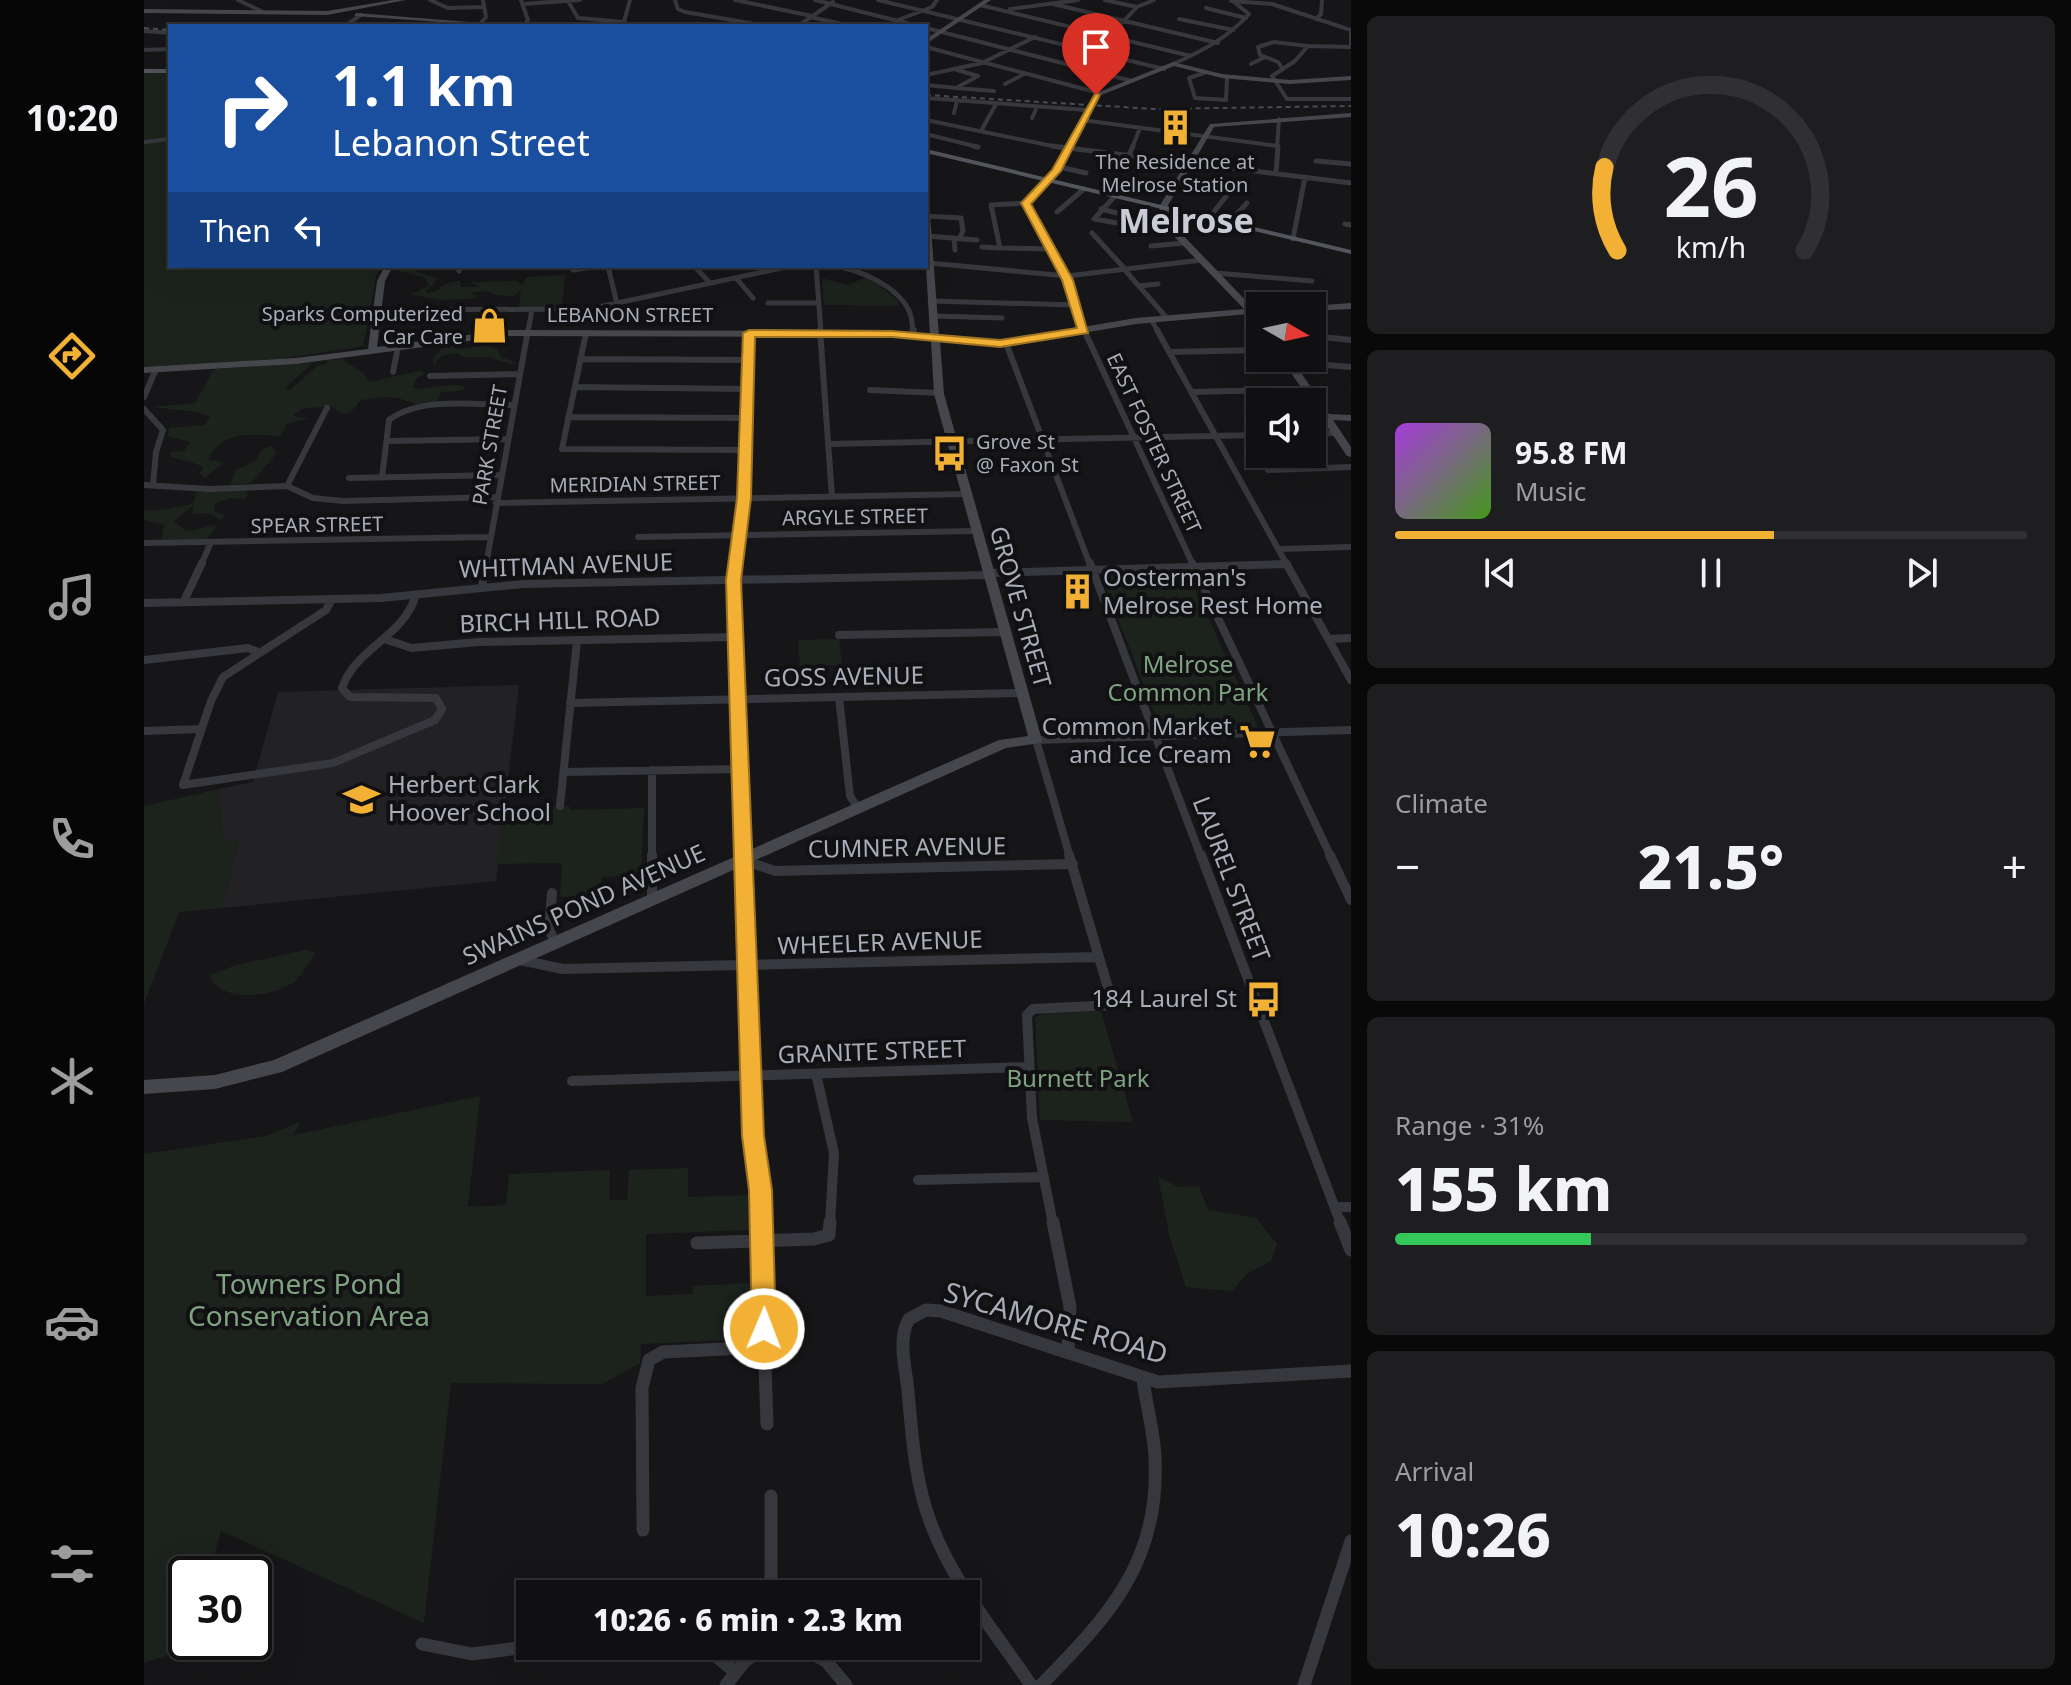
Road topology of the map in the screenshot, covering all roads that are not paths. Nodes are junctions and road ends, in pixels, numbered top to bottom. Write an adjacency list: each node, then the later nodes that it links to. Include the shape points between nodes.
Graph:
1 (238, 0): 32 (street)
2 (403, 0): 22 (street)
3 (430, 0): 26 (street, via 450,8)
4 (483, 0): 26 (street)
5 (580, 0): 19 (street)
6 (631, 0): 49 (street)
7 (675, 0): 38 (street, via 681,11)
8 (735, 0): 36 (street)
9 (815, 0): 23 (street)
10 (836, 0): 23 (street)
11 (878, 0): 29 (street)
12 (937, 0): 29 (street)
13 (988, 0): 25 (street)
14 (1078, 0): 24 (street)
15 (1105, 0): 27 (street)
16 (1154, 0): 27 (street)
17 (1230, 0): 21 (street); 39 (street, via 1249,14)
18 (1322, 0): 42 (street)
19 (568, 1): 20 (street); 49 (street, via 578,18)
20 (522, 2): 48 (street)
21 (1262, 2): 42 (street)
22 (378, 3): 34 (street); 35 (street)
23 (830, 4): 36 (street); 43 (street)
24 (1053, 4): 30 (street); 33 (street)
25 (980, 5): 30 (street); 40 (street)
26 (483, 7): 47 (street, via 486,17)
27 (1137, 7): 44 (street)
28 (1206, 8): 39 (street)
29 (923, 10): 40 (street); 43 (street)
30 (1003, 10): 61 (street)
31 (144, 11): 32 (street)
32 (263, 12): 34 (street)
33 (1087, 12): 37 (street); 44 (street)
34 (327, 13): 35 (street)
35 (361, 15): 45 (street); 46 (street)
36 (811, 16): 52 (street); 53 (street)
37 (1078, 17)
38 (720, 18): 50 (street); 51 (street)
39 (1246, 18): 56 (street)
40 (960, 19): 59 (street); 62 (street)
41 (1179, 19): 56 (street)
42 (1316, 19): 57 (street)
43 (897, 21): 54 (street)
44 (1125, 21): 61 (street); 64 (street)
45 (348, 24)
46 (467, 24)
47 (480, 24)
48 (525, 24)
49 (624, 24)
50 (710, 24)
51 (748, 24)
52 (801, 24)
53 (843, 24)
54 (907, 24)
55 (928, 29): 59 (street)
56 (1233, 30): 64 (street)
57 (1351, 30): 65 (street)
58 (144, 31): 60 (street)
59 (941, 32): 63 (street); 71 (street)
60 (168, 33)
61 (1102, 34): 68 (street); 72 (street)
62 (1035, 37): 68 (street); 71 (street)
63 (928, 42)
64 (1218, 43): 72 (street)
65 (1351, 44): 67 (street)
66 (928, 45): 75 (street)
67 (1308, 46): 73 (street, via 1267,43 1258,48); 76 (street)
68 (1077, 47): 78 (street)
69 (168, 49): 70 (street)
70 (144, 50)
71 (1010, 50): 75 (street); 88 (street)
72 (1191, 56): 78 (street)
73 (1265, 57): 74 (street); 77 (street)
74 (1278, 62): 76 (street); 79 (street)
75 (982, 63): 80 (street); 84 (street)
76 (1291, 63): 79 (street)
77 (1251, 64)
78 (1168, 67): 83 (street); 88 (street)
79 (1282, 68): 89 (street, via 1273,73)
80 (953, 69): 85 (street); 92 (street, via 978,76)
81 (144, 71): 82 (main road)
82 (168, 71)
83 (1204, 73): 86 (street); 86 (street, via 1189,78 1193,98 1226,100)
84 (1024, 74): 90 (street); 94 (street)
85 (928, 75)
86 (1227, 77): 89 (street)
87 (1351, 78): 89 (street)
88 (1132, 81): 94 (street)
89 (1274, 81): 96 (street, via 1287,99)
90 (1005, 84)
91 (928, 85): 92 (street)
92 (956, 88): 93 (street)
93 (994, 91)
94 (1099, 93): 100 (street)
95 (928, 98): 97 (street)
96 (1351, 99)
97 (957, 101): 98 (street); 101 (street)
98 (996, 104): 99 (street); 108 (street)
99 (1037, 107): 100 (street); 103 (street)
100 (1087, 110): 106 (street)
101 (954, 113)
102 (1351, 115): 104 (street)
103 (1032, 118)
104 (1279, 119): 110 (street, via 1215,124); 114 (street)
105 (928, 120): 108 (street)
106 (1082, 120): 107 (street); 115 (street)
107 (1140, 128): 110 (street); 118 (street)
108 (981, 131): 115 (street)
109 (928, 135): 113 (street)
110 (1204, 137): 114 (street); 121 (street)
111 (168, 139): 112 (street)
112 (144, 142)
113 (955, 142): 117 (street); 119 (street, via 978,147)
114 (1278, 146): 126 (street)
115 (1068, 149): 118 (street); 123 (street)
116 (928, 153): 117 (main road)
117 (939, 154): 119 (main road)
118 (1127, 155): 121 (street); 124 (street)
119 (962, 159): 129 (main road)
120 (1316, 161): 122 (street)
121 (1191, 162): 126 (street); 131 (street)
122 (1351, 164)
123 (1059, 167): 125 (street); 129 (street)
124 (1120, 167)
125 (1086, 173)
126 (1276, 173): 127 (street)
127 (1305, 177): 130 (street); 147 (street)
128 (1130, 179): 131 (street)
129 (1049, 180): 132 (main road); 134 (street)
130 (1351, 183)
131 (1178, 185): 136 (street); 140 (street, via 1230,189)
132 (1084, 189): 133 (main road); 138 (street)
133 (1115, 196): 136 (main road); 137 (street)
134 (1026, 203): 153 (street, via 991,205); 154 (street, EAST FOSTER STREET)
135 (1247, 203): 141 (street)
136 (1163, 207): 140 (main road); 145 (street)
137 (1101, 209): 139 (street); 145 (street, via 1094,219)
138 (1057, 212)
139 (1129, 216)
140 (1209, 218): 141 (main road)
141 (1229, 223): 147 (main road)
142 (928, 224): 146 (street)
143 (928, 224): 146 (street, via 962,219 963,231)
144 (1092, 233): 166 (street)
145 (1175, 233): 149 (street)
146 (957, 238): 148 (street); 155 (street)
147 (1293, 239): 156 (main road)
148 (977, 240)
149 (1185, 243): 151 (street); 157 (street)
150 (928, 244): 158 (street, GROVE STREET)
151 (1151, 246)
152 (982, 247): 153 (street)
153 (1000, 248): 154 (street)
154 (1050, 249): 169 (street, EAST FOSTER STREET)
155 (955, 250)
156 (1351, 252)
157 (1202, 260): 166 (street); 168 (street)
158 (929, 263): 169 (street); 176 (street, GROVE STREET)
159 (388, 268): 185 (street)
160 (586, 268): 167 (street)
161 (608, 268): 180 (street)
162 (696, 268): 172 (street)
163 (768, 268): 170 (street)
164 (816, 268): 179 (street)
165 (845, 268): 196 (street, via 867,273 894,291 906,306 914,330)
166 (1124, 269): 169 (street); 174 (street)
167 (573, 270)
168 (1216, 273): 171 (street); 177 (street)
169 (1066, 276): 181 (street, EAST FOSTER STREET)
170 (736, 278): 172 (street); 175 (street)
171 (1312, 281)
172 (710, 283): 180 (street)
173 (1158, 284): 174 (street)
174 (1139, 286): 188 (street)
175 (753, 298)
176 (932, 301): 181 (street); 187 (street, GROVE STREET)
177 (1246, 301)
178 (768, 303): 179 (street)
179 (819, 303): 195 (street)
180 (617, 304): 184 (street)
181 (1075, 305): 191 (street, EAST FOSTER STREET)
182 (1351, 306): 183 (street)
183 (1326, 307)
184 (532, 309): 185 (street); 192 (street, PARK STREET)
185 (377, 310): 203 (street)
186 (1246, 311): 188 (street, LEBANON STREET)
187 (933, 316): 189 (street); 198 (street, GROVE STREET)
188 (1166, 317): 190 (street, LEBANON STREET)
189 (1002, 318)
190 (1151, 319): 191 (street, LEBANON STREET); 204 (street)
191 (1083, 331): 200 (street, LEBANON STREET); 234 (street, EAST FOSTER STREET)
192 (527, 333): 193 (street, LEBANON STREET); 201 (street, LEBANON STREET); 212 (street, PARK STREET)
193 (586, 333): 194 (street, LEBANON STREET); 205 (street)
194 (749, 333): 195 (street, LEBANON STREET); 206 (street)
195 (822, 334): 196 (street, LEBANON STREET); 238 (street)
196 (910, 335): 198 (street, LEBANON STREET)
197 (1326, 337): 199 (street)
198 (935, 338): 200 (street, LEBANON STREET); 219 (street, GROVE STREET)
199 (1351, 340)
200 (1006, 343): 236 (street, LAUREL STREET)
201 (398, 347): 203 (street, LEBANON STREET); 211 (street)
202 (1246, 350): 204 (street)
203 (372, 351): 209 (street, LEBANON STREET)
204 (1169, 352): 218 (street)
205 (580, 359): 206 (street); 214 (street)
206 (748, 360): 215 (street)
207 (1326, 364): 208 (street)
208 (1351, 367)
209 (156, 369): 210 (street, LEBANON STREET); 220 (street)
210 (144, 370)
211 (393, 372)
212 (519, 374): 213 (street); 221 (street, PARK STREET)
213 (430, 376)
214 (575, 387): 215 (street); 224 (street)
215 (747, 389): 226 (street)
216 (870, 390): 219 (street)
217 (1246, 391): 218 (street)
218 (1191, 392): 232 (street)
219 (939, 393): 237 (street, GROVE STREET)
220 (144, 397)
221 (514, 405): 233 (street, PARK STREET); 235 (street, via 395,413)
222 (327, 408): 248 (street)
223 (144, 409): 247 (street, via 163,430)
224 (568, 417): 226 (street); 239 (street, via 562,449)
225 (1326, 417): 228 (street)
226 (746, 418): 239 (street)
227 (1326, 418): 230 (street)
228 (1351, 418)
229 (1326, 433): 230 (street)
230 (1336, 433): 240 (street)
231 (1246, 435): 232 (street)
232 (1216, 436): 234 (street); 260 (street)
233 (508, 439): 235 (street); 243 (street, PARK STREET)
234 (1134, 439): 236 (street); 262 (street, EAST FOSTER STREET)
235 (387, 441): 245 (street)
236 (1044, 441): 237 (street); 263 (street, LAUREL STREET)
237 (953, 443): 238 (street); 249 (street, GROVE STREET)
238 (829, 444): 250 (street)
239 (745, 450): 251 (street)
240 (1351, 454)
241 (1351, 467): 242 (street)
242 (1268, 470)
243 (501, 475): 245 (street); 252 (street, PARK STREET)
244 (349, 478): 245 (street)
245 (382, 478)
246 (144, 485): 247 (street)
247 (153, 485): 248 (street)
248 (287, 486): 252 (street, MERIDIAN STREET, via 315,499)
249 (967, 494): 250 (street, MERIDIAN STREET); 253 (street, GROVE STREET)
250 (832, 497): 251 (street, MERIDIAN STREET)
251 (744, 498): 252 (street, MERIDIAN STREET); 254 (street)
252 (496, 500): 255 (street, PARK STREET)
253 (977, 531): 254 (street, ARGYLE STREET); 264 (street, GROVE STREET)
254 (740, 535): 256 (street, ARGYLE STREET); 265 (street)
255 (490, 537): 257 (street, SPEAR STREET); 266 (street, PARK STREET)
256 (638, 537)
257 (211, 542): 258 (street, SPEAR STREET); 269 (street)
258 (144, 543)
259 (1351, 547): 260 (street)
260 (1279, 549): 261 (street)
261 (1287, 564): 262 (street, WHITMAN AVENUE); 275 (street)
262 (1194, 566): 263 (street, WHITMAN AVENUE); 288 (street, EAST FOSTER STREET)
263 (1092, 570): 264 (street, WHITMAN AVENUE); 289 (street, LAUREL STREET)
264 (990, 574): 265 (street, WHITMAN AVENUE); 271 (street, GROVE STREET)
265 (734, 580): 266 (street, WHITMAN AVENUE); 273 (street)
266 (482, 587): 267 (street, WHITMAN AVENUE)
267 (416, 595): 268 (street, WHITMAN AVENUE); 276 (street, via 406,621)
268 (332, 599): 269 (street, WHITMAN AVENUE); 278 (street, via 326,610)
269 (184, 601): 270 (street, WHITMAN AVENUE)
270 (144, 603)
271 (1006, 632): 272 (street); 281 (street, GROVE STREET)
272 (839, 635)
273 (735, 637): 277 (street, BIRCH HILL ROAD); 283 (street)
274 (1351, 638): 275 (street)
275 (1329, 639): 280 (street)
276 (387, 640): 277 (street, BIRCH HILL ROAD, via 412,648); 285 (street, via 347,672 342,690 350,697 432,697 442,709 430,724 333,763 188,786 183,783)
277 (577, 640): 284 (street)
278 (258, 652): 279 (street, via 248,648); 285 (street, via 222,679)
279 (144, 660)
280 (1351, 680)
281 (1023, 693): 282 (street, GOSS AVENUE); 290 (street, GROVE STREET)
282 (839, 697): 283 (street, GOSS AVENUE); 295 (street, via 850,796)
283 (737, 699): 284 (street, GOSS AVENUE); 291 (street)
284 (570, 703): 293 (street)
285 (201, 729): 287 (street)
286 (1351, 730): 288 (street)
287 (144, 731)
288 (1272, 732): 289 (street); 300 (street, EAST FOSTER STREET)
289 (1155, 736): 290 (street); 312 (street, LAUREL STREET)
290 (1036, 740): 295 (street, SWAINS POND AVENUE, via 1004,743); 297 (street, GROVE STREET)
291 (740, 769): 292 (street); 296 (street)
292 (652, 770): 293 (street); 299 (street)
293 (564, 772): 294 (street)
294 (560, 806)
295 (858, 808): 296 (street, SWAINS POND AVENUE)
296 (743, 860): 297 (street, CUMNER AVENUE, via 775,871); 299 (street, SWAINS POND AVENUE); 304 (street)
297 (1073, 864): 302 (street, GROVE STREET)
298 (552, 893): 301 (street, via 549,928)
299 (652, 900): 301 (street, SWAINS POND AVENUE)
300 (1351, 900)
301 (556, 943): 303 (street, SWAINS POND AVENUE)
302 (1099, 957): 304 (street, WHEELER AVENUE); 305 (street, GROVE STREET, via 1113,1005 1029,1011)
303 (520, 960): 304 (street, WHEELER AVENUE, via 555,969); 309 (street, SWAINS POND AVENUE, via 264,1071 215,1082)
304 (747, 966): 307 (street)
305 (1029, 1067): 306 (street, GRANITE STREET); 310 (street)
306 (816, 1074): 307 (street, GRANITE STREET); 314 (street, via 834,1153 828,1236)
307 (751, 1075): 308 (street, GRANITE STREET); 314 (street)
308 (572, 1081)
309 (144, 1087)
310 (1044, 1177): 311 (street); 318 (street, via 1070,1307)
311 (918, 1180)
312 (1335, 1207): 313 (street); 316 (street, LAUREL STREET)
313 (1351, 1207)
314 (763, 1240): 315 (street); 317 (street)
315 (697, 1243)
316 (1351, 1250)
317 (764, 1347): 321 (street); 323 (street, via 663,1352 649,1360 642,1388)
318 (1068, 1353): 320 (street, SYCAMORE ROAD); 333 (street, SYCAMORE ROAD, via 931,1309 913,1315 903,1334 919,1471 934,1530 954,1570)
319 (1351, 1371): 320 (street, SYCAMORE ROAD)
320 (1143, 1379): 334 (street, via 1156,1477 1147,1543 1119,1603)
321 (767, 1424)
322 (771, 1496): 325 (street)
323 (643, 1530)
324 (1351, 1541): 335 (street)
325 (771, 1580)
326 (422, 1644): 327 (street, via 472,1654)
327 (516, 1648)
328 (715, 1660): 331 (street)
329 (751, 1660): 331 (street)
330 (824, 1660): 332 (street)
331 (730, 1679)
332 (846, 1685)
333 (1031, 1685)
334 (1041, 1685)
335 (1304, 1685)

